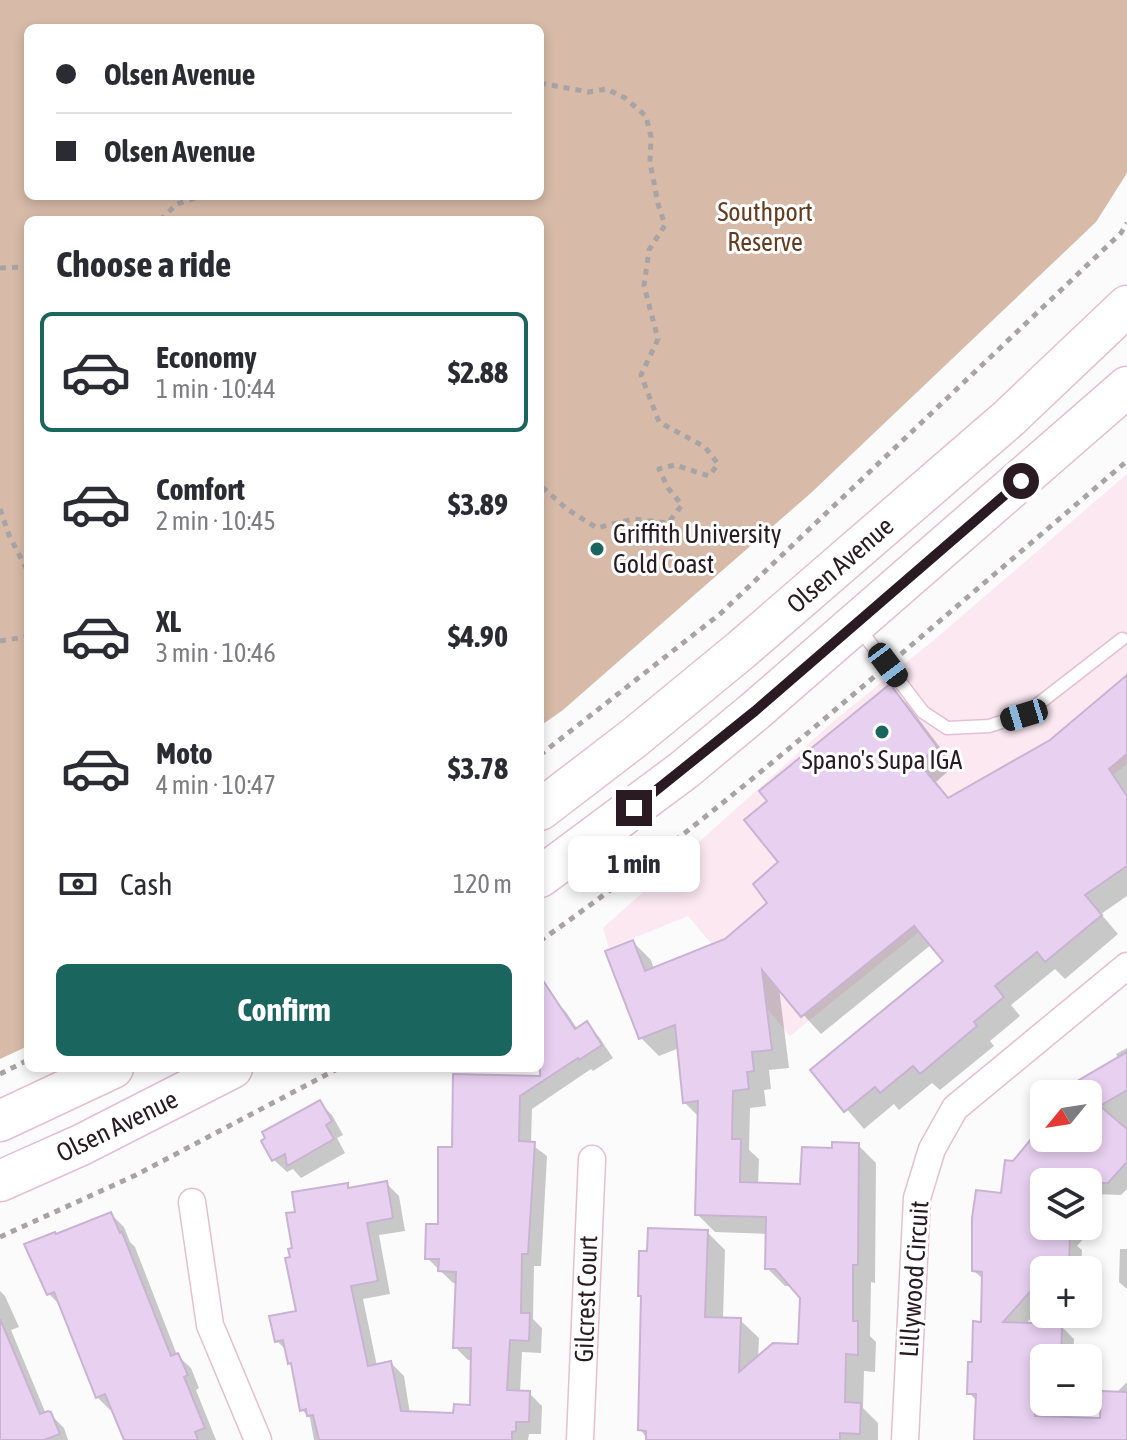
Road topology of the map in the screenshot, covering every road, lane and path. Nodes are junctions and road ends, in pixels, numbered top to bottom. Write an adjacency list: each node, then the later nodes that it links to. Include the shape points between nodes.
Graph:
1 (544, 84): 10 (path, via 589,92 607,89 646,116 665,225 649,250 644,286 658,339 641,375 659,422 705,447 718,464 709,476 675,465 659,469 682,505 668,523 633,519 597,528)
2 (189, 200): 3 (path)
3 (164, 216)
4 (1127, 223): 18 (path, via 720,614)
5 (24, 267): 6 (path)
6 (0, 268)
7 (1127, 306): 19 (main road, Olsen Avenue, via 1009,418 741,650)
8 (1127, 387): 13 (main road)
9 (1127, 461): 17 (path)
10 (544, 489)
11 (0, 509): 12 (path)
12 (24, 564)
13 (856, 625): 17 (lane); 20 (main road, via 684,770)
14 (24, 637): 16 (path)
15 (1122, 639): 17 (lane, via 1024,715 989,726 947,728 923,712)
16 (0, 641)
17 (888, 665): 21 (path, via 799,741)
18 (544, 752)
19 (544, 807)
20 (544, 874)
21 (544, 938)
22 (1127, 966): 35 (street, Lillywood Circuit, via 955,1108 932,1149 917,1198)
23 (24, 1062): 27 (path)
24 (104, 1072): 28 (main road, Olsen Avenue)
25 (224, 1072): 30 (main road, Olsen Avenue)
26 (331, 1072): 32 (path, via 136,1175)
27 (0, 1074)
28 (0, 1121)
29 (592, 1159): 34 (street, Gilcrest Court)
30 (0, 1181)
31 (192, 1202): 33 (street, via 210,1325)
32 (0, 1237)
33 (258, 1440)
34 (580, 1440)
35 (905, 1440)

